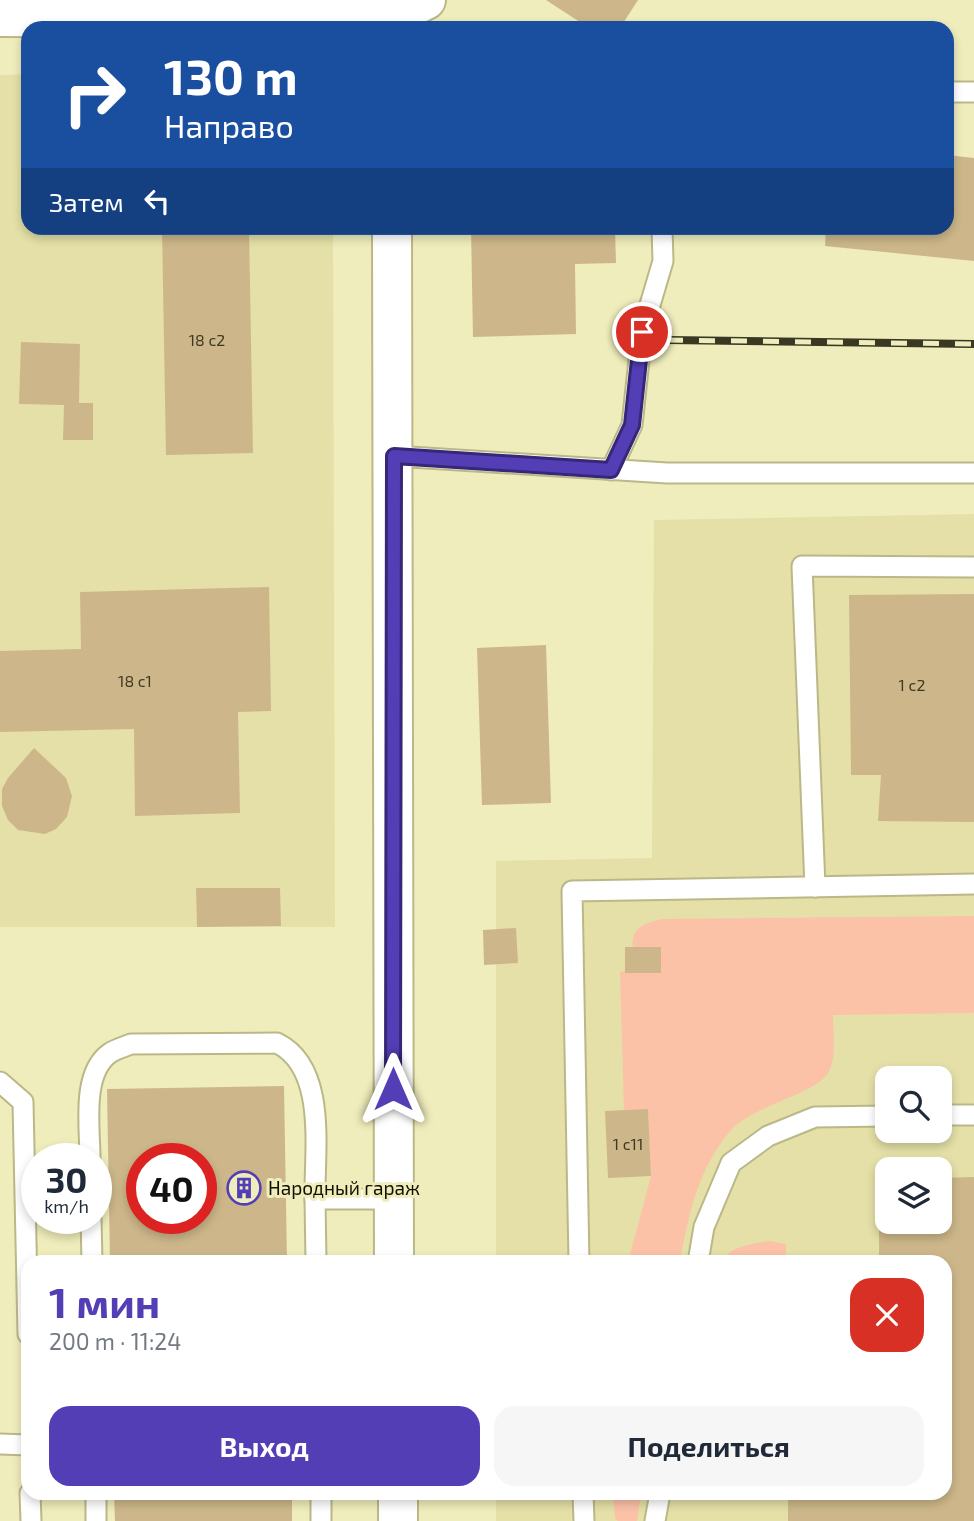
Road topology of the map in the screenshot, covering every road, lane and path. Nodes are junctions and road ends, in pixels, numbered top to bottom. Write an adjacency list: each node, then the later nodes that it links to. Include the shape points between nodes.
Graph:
1 (426, 0): 4 (street)
2 (0, 17): 3 (street)
3 (258, 21)
4 (390, 21)
5 (954, 92): 6 (lane)
6 (974, 92)
7 (392, 235): 9 (street)
8 (662, 235): 10 (lane, via 663,261 642,332 632,425)
9 (394, 456): 10 (lane); 21 (street)
10 (611, 470): 11 (lane)
11 (974, 472)
12 (974, 567): 14 (lane, via 802,566)
13 (974, 884): 14 (lane)
14 (815, 887): 27 (lane, via 572,891)
15 (0, 1082): 23 (lane, via 23,1102)
16 (952, 1115): 17 (lane)
17 (974, 1115)
18 (875, 1116): 28 (lane, via 815,1117 768,1136 732,1163 704,1227)
19 (90, 1143): 20 (lane, via 95,1072 109,1053 131,1044 277,1043 293,1051 310,1087)
20 (315, 1199): 21 (lane); 25 (lane)
21 (393, 1199): 26 (street)
22 (91, 1234): 24 (lane)
23 (26, 1255)
24 (92, 1255)
25 (316, 1255)
26 (394, 1255)
27 (579, 1255)
28 (699, 1255)
29 (0, 1444): 30 (lane)
30 (21, 1445)
31 (30, 1500): 37 (lane)
32 (96, 1500): 38 (lane)
33 (321, 1500): 39 (lane)
34 (398, 1500): 40 (street)
35 (583, 1500): 41 (lane)
36 (659, 1500): 42 (lane)
37 (31, 1521)
38 (96, 1521)
39 (321, 1521)
40 (398, 1521)
41 (584, 1521)
42 (655, 1521)

